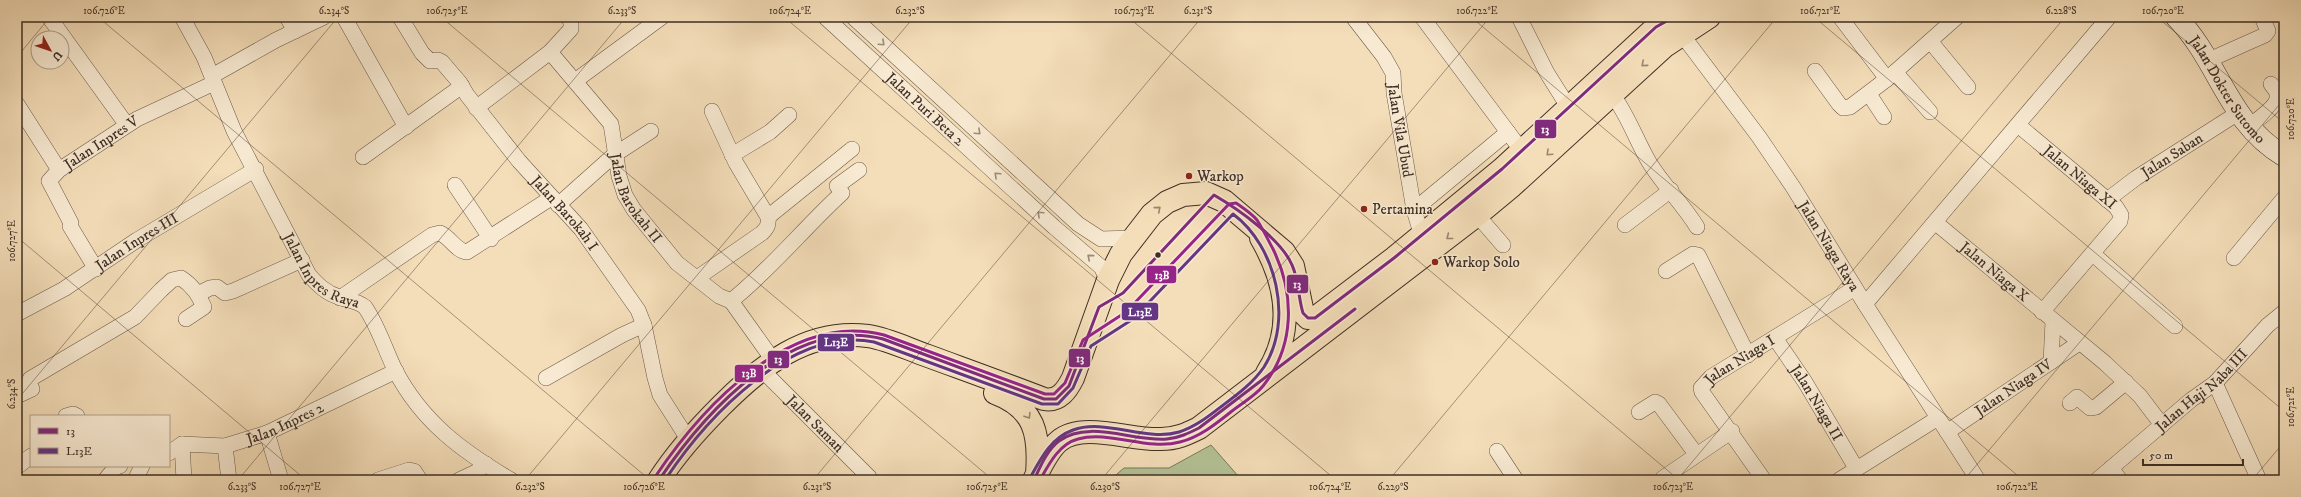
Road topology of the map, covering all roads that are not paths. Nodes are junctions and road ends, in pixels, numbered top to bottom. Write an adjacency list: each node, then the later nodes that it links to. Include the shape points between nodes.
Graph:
1 (49, 17): 44 (street, via 124,121)
2 (182, 17): 27 (street, Jalan Inpres Raya)
3 (287, 17): 21 (street)
4 (324, 17): 21 (street, Jalan Inpres V)
5 (344, 17): 46 (street)
6 (400, 17): 31 (street, Jalan Barokah I, via 427,59 440,60)
7 (568, 17): 23 (street, via 571,29)
8 (825, 17): 35 (street, Jalan Puri Beta 2)
9 (853, 17): 29 (street, Jalan Puri Beta 2, one-way to 29)
10 (1353, 17): 65 (street, Jalan Vila Ubud, via 1393,73 1394,93)
11 (1422, 17): 48 (street)
12 (1519, 17): 38 (street, via 1547,73)
13 (1709, 17): 20 (main road)
14 (1840, 17): 26 (street)
15 (1957, 17): 22 (street)
16 (2110, 17): 45 (street)
17 (2176, 17): 24 (main road, Jalan Dokter Sutomo)
18 (2262, 17): 24 (street, via 2268,31 2265,35)
19 (659, 18): 28 (street)
20 (1666, 27): 33 (main road, one-way to 33); 38 (main road); 85 (street, Jalan Niaga Raya, via 1759,137)
21 (295, 31): 27 (street, Jalan Inpres V)
22 (1930, 41): 26 (street); 32 (street)
23 (550, 52): 28 (street, Jalan Barokah II); 37 (street)
24 (2209, 60): 43 (main road, Jalan Dokter Sutomo)
25 (1815, 71): 34 (street, via 1843,108 1850,107)
26 (1891, 76): 34 (street); 40 (street)
27 (213, 80): 44 (street, Jalan Inpres V); 55 (street, Jalan Inpres Raya, via 234,131)
28 (575, 81): 51 (street, Jalan Barokah II, via 610,124)
29 (923, 81): 35 (street); 59 (street, Jalan Puri Beta 2, one-way to 59)
30 (2271, 84): 43 (street, Jalan Saban, via 2277,98 2265,114)
31 (462, 86): 37 (street, Jalan Barokah I); 46 (street)
32 (1968, 87)
33 (1612, 94): 60 (street, via 1623,109 1649,162); 66 (main road, one-way to 66)
34 (1869, 94): 42 (street)
35 (911, 96): 64 (street, Jalan Puri Beta 2, one-way to 35)
36 (17, 104): 56 (street, Jalan Inpres V)
37 (476, 108): 63 (street, Jalan Barokah I)
38 (1569, 108): 50 (main road)
39 (712, 111): 52 (street)
40 (1930, 112)
41 (789, 115): 52 (street, via 770,132)
42 (1884, 117)
43 (2243, 120): 53 (main road, Jalan Dokter Sutomo, via 2264,143); 62 (street, Jalan Saban, via 2136,178)
44 (129, 124): 56 (street, Jalan Inpres V)
45 (2018, 125): 62 (street, Jalan Niaga XI); 68 (street)
46 (406, 127): 54 (street)
47 (651, 131): 51 (street)
48 (1508, 132): 50 (street); 65 (street)
49 (852, 149): 67 (street)
50 (1522, 151): 76 (main road)
51 (614, 155): 63 (street); 83 (street, Jalan Barokah II, via 625,195 634,210 677,263)
52 (732, 155): 67 (street)
53 (2284, 156)
54 (363, 158)
55 (256, 168): 80 (street, Jalan Inpres Raya); 81 (street, Jalan Inpres III, via 137,240)
56 (59, 170): 81 (street, via 49,181 51,187 71,223 70,226)
57 (860, 170): 88 (street, via 837,186 842,193 751,285)
58 (455, 185): 74 (street)
59 (1036, 186): 64 (street); 69 (street, Jalan Puri Beta 2)
60 (1671, 190): 71 (street); 72 (street)
61 (2284, 198): 79 (street)
62 (2107, 200): 78 (street, Jalan Niaga XI, via 2120,212 2120,221)
63 (554, 201): 74 (street); 95 (street, Jalan Barokah I, via 602,256 638,310)
64 (1026, 201): 75 (street, Jalan Puri Beta 2, one-way to 64)
65 (1414, 210): 76 (street, Jalan Vila Ubud)
66 (1477, 215): 76 (main road, one-way to 76); 77 (street)
67 (768, 217): 83 (street, via 767,228 762,233)
68 (1936, 223): 89 (street); 92 (street, Jalan Niaga X)
69 (1078, 224): 73 (street, Jalan Puri Beta 2, via 1101,239); 75 (street)
70 (1254, 225): 73 (main road, one-way to 70, via 1152,214 1167,202 1194,193 1218,197); 94 (main road, via 1290,258 1304,315); 107 (main road, via 1276,268 1286,310 1280,346 1271,366)
71 (1625, 225)
72 (1697, 227)
73 (1132, 238): 84 (main road)
74 (491, 239): 87 (street, via 468,252 460,249 440,232 432,235)
75 (1067, 239): 84 (street, Jalan Puri Beta 2, one-way to 75, via 1101,267)
76 (1424, 244): 94 (main road)
77 (1503, 245)
78 (2093, 254): 92 (street, Jalan Niaga XI); 96 (street)
79 (2234, 258)
80 (302, 260): 86 (street, via 233,291 225,293 217,287); 87 (street, Jalan Inpres Raya, via 317,284)
81 (96, 269): 91 (street, Jalan Inpres III)
82 (1666, 271): 100 (street, via 1693,254 1698,255)
83 (697, 278): 88 (street, Jalan Barokah II, via 718,296)
84 (1108, 280): 99 (main road, via 1071,382 1059,397 1048,400 876,338 851,335 830,337)
85 (1856, 288): 89 (street, Jalan Niaga Raya); 97 (street, Jalan Niaga I)
86 (198, 294): 93 (street, via 204,307); 108 (street, via 181,278 172,280 135,317 30,378 32,389)
87 (340, 298): 103 (street, Jalan Inpres Raya, via 358,301 365,307)
88 (731, 301): 102 (street, Jalan Barokah II)
89 (1865, 304): 112 (street, Jalan Niaga Raya)
90 (2284, 312): 106 (street, Jalan Haji Naba III, via 2268,325)
91 (17, 314)
92 (2047, 317): 98 (street, Jalan Niaga X); 101 (street)
93 (186, 319)
94 (1323, 323): 107 (main road)
95 (644, 325): 104 (street); 117 (street, Jalan Barokah I, via 660,395)
96 (2175, 326)
97 (1775, 338): 100 (street, Jalan Niaga I); 128 (street, Jalan Niaga II, via 1805,382)
98 (2079, 343): 101 (street, Jalan Niaga IV); 105 (street, Jalan Niaga X)
99 (796, 348): 102 (main road); 131 (main road, one-way to 131, via 837,344 877,350 1007,398 1025,411 1034,428 1038,452)
100 (1748, 355): 114 (street, Jalan Niaga I, via 1711,377 1701,388)
101 (2051, 362): 115 (street, Jalan Niaga IV)
102 (767, 365): 109 (main road); 130 (street, Jalan Saman)
103 (396, 372): 116 (street, Jalan Inpres 2); 124 (street, Jalan Inpres Raya, via 413,400 441,432)
104 (546, 378)
105 (2126, 382): 110 (street, via 2096,407 2090,408 2077,397); 113 (street, Jalan Niaga X)
106 (2215, 383): 113 (street, Jalan Haji Naba III); 149 (street)
107 (1258, 384): 131 (main road, via 1199,428 1181,436 1159,439 1086,432 1071,434 1056,444)
108 (17, 396)
109 (731, 397): 117 (main road); 143 (main road)
110 (2070, 403)
111 (1639, 412): 122 (street, via 1650,403 1659,404)
112 (1938, 418): 115 (street, Jalan Niaga Raya); 128 (street)
113 (2162, 424): 129 (street, Jalan Haji Naba III)
114 (1732, 431): 122 (street); 145 (street, Jalan Niaga I)
115 (1946, 432): 147 (street, Jalan Niaga Raya)
116 (267, 433): 119 (street, Jalan Inpres 2); 137 (street)
117 (688, 439): 142 (main road)
118 (182, 444): 119 (street, Jalan Inpres 2); 121 (street); 135 (street)
119 (226, 446): 136 (street)
120 (1497, 451): 144 (street)
121 (170, 452)
122 (1696, 454): 132 (street)
123 (30, 457): 127 (street)
124 (486, 464): 140 (street); 141 (street, Jalan Inpres Raya)
125 (118, 467): 133 (street)
126 (142, 467): 134 (street)
127 (17, 468)
128 (1856, 468): 146 (street)
129 (2116, 474): 148 (street, Jalan Haji Naba III)
130 (869, 477)
131 (1035, 477)
132 (1663, 478)
133 (105, 480)
134 (137, 480)
135 (184, 480)
136 (229, 480)
137 (281, 480)
138 (378, 480): 139 (street, via 410,470 414,471)
139 (420, 480)
140 (459, 480)
141 (511, 480)
142 (659, 480)
143 (677, 480)
144 (1516, 480)
145 (1764, 480)
146 (1839, 480)
147 (1978, 480)
148 (2097, 480)
149 (2259, 480)

